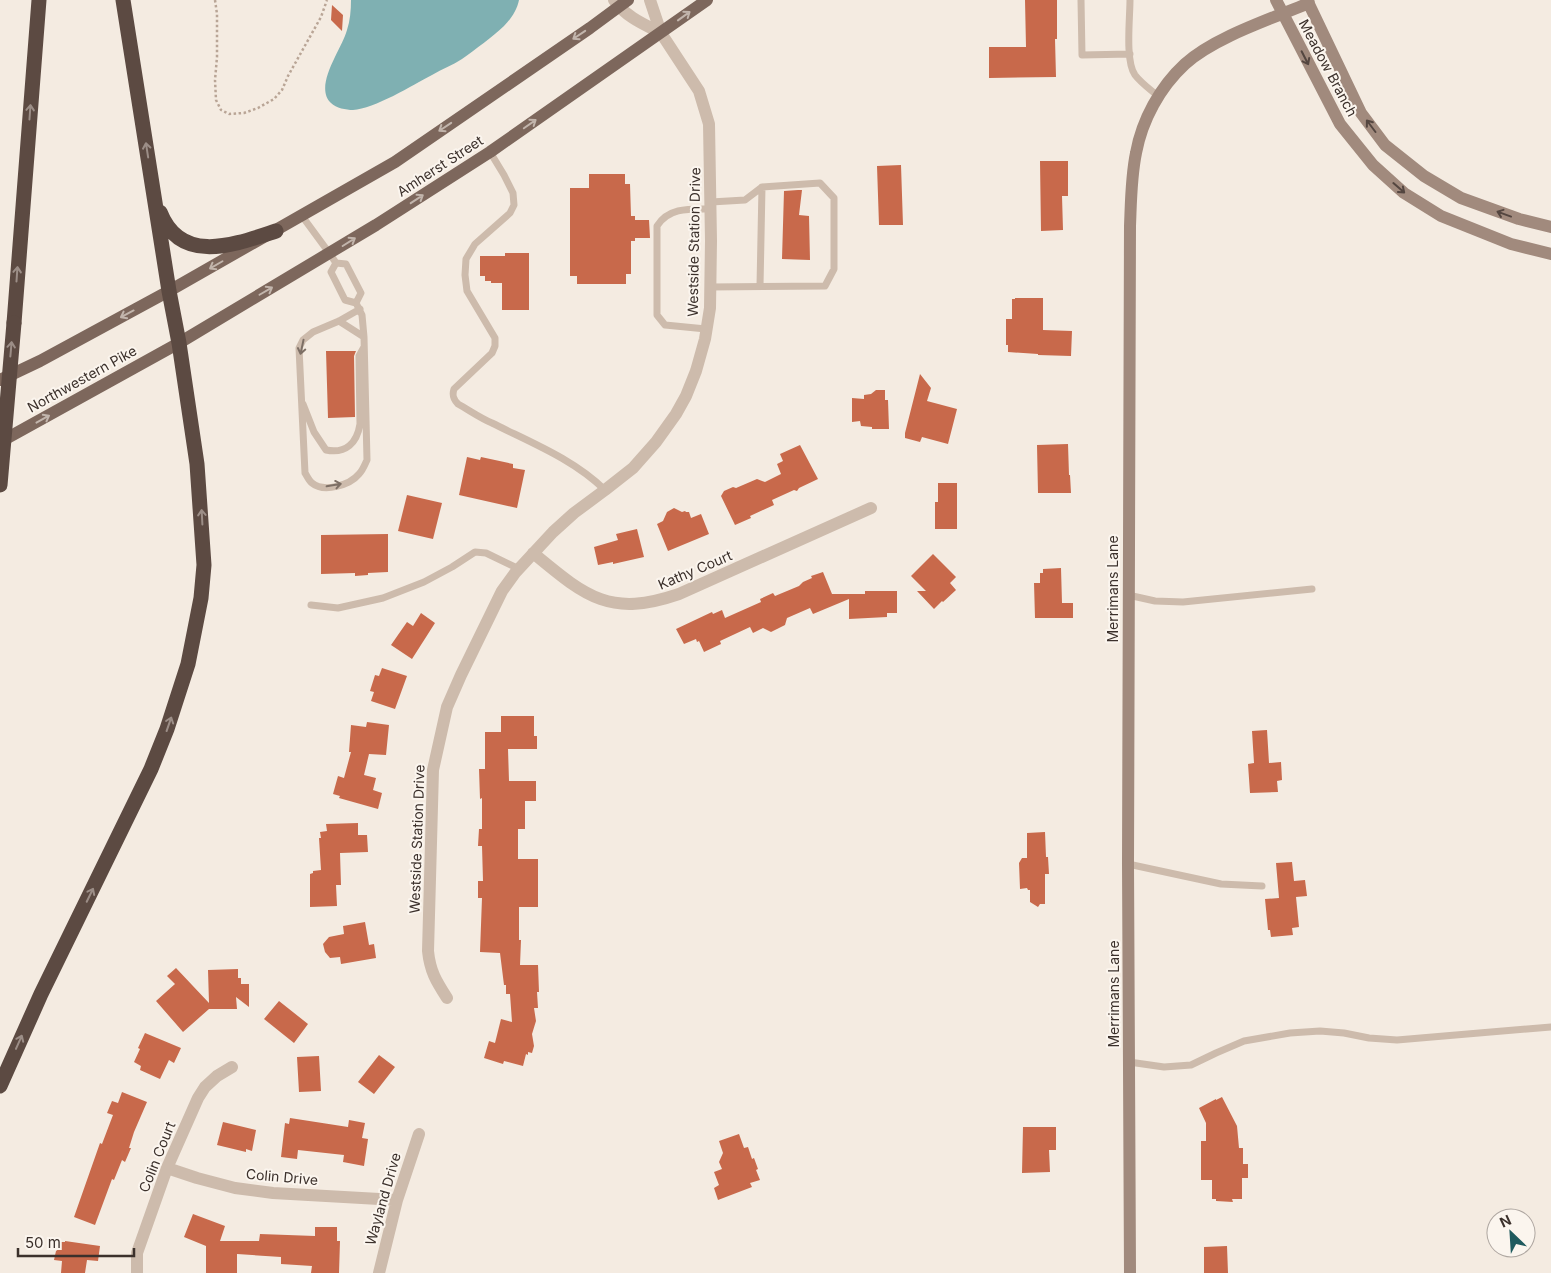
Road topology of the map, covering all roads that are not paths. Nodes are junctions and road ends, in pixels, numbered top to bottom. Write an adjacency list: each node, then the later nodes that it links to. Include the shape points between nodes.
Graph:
1 (39, 0): 35 (highway, one-way to 1, bridge)
2 (123, 0): 16 (highway, one-way to 2)
3 (650, 0): 11 (street, Westside Station Drive)
4 (707, 0): 11 (main road, Amherst Street, one-way to 4)
5 (1081, 0): 12 (lane, via 1082,55)
6 (1130, 0): 12 (lane)
7 (1276, 0): 10 (main road, Meadow Branch)
8 (1310, 1): 10 (main road, Merrimans Lane); 19 (main road, Meadow Branch, one-way to 8, via 1461,198 1424,176 1385,145 1361,113)
9 (620, 2): 11 (street, via 633,20); 18 (main road, Amherst Street, one-way to 18, via 395,162)
10 (1283, 14): 13 (main road, Merrimans Lane, via 1231,36 1197,55 1180,69); 21 (main road, Meadow Branch, one-way to 21, via 1340,124 1373,165 1404,193 1441,216 1511,244)
11 (661, 33): 14 (main road, Amherst Street, one-way to 11); 17 (street, Westside Station Drive, via 699,91 709,124)
12 (1130, 54): 13 (lane, via 1136,76)
13 (1158, 96): 41 (main road, Merrimans Lane, via 1140,136 1132,174)
14 (490, 152): 22 (main road, Amherst Street, one-way to 14); 36 (lane, via 513,193 514,205 510,213 475,244 466,259 465,275 467,291 495,338 495,346 492,353 454,389 454,400 578,467)
15 (762, 186): 17 (lane, via 745,200); 23 (lane); 23 (lane, via 820,183 834,198 834,269 825,286)
16 (155, 198): 20 (highway, via 169,229 187,243 220,246); 25 (highway)
17 (711, 206): 24 (street, Westside Station Drive); 28 (lane, via 673,212 662,217 657,226 657,315 665,325)
18 (302, 216): 20 (main road, Amherst Street); 22 (lane)
19 (1551, 227)
20 (276, 231): 25 (main road, Amherst Street, one-way to 25)
21 (1551, 254)
22 (333, 258): 26 (lane, via 331,272 342,295); 26 (lane, via 346,264 361,293); 30 (main road, Amherst Street, one-way to 22)
23 (760, 286): 24 (lane)
24 (710, 287): 28 (street, Westside Station Drive)
25 (170, 291): 30 (highway); 32 (main road, one-way to 32)
26 (358, 306): 27 (lane); 29 (lane)
27 (339, 321): 29 (lane); 33 (lane, one-way to 33, via 303,340 300,348)
28 (706, 329): 36 (street, Westside Station Drive, via 696,372 676,414 633,468)
29 (364, 337): 31 (lane)
30 (179, 343): 34 (main road, Northwestern Pike, one-way to 30); 49 (highway, one-way to 30, via 41,994 151,769 188,664 204,566 197,464)
31 (364, 347): 33 (lane, via 359,356 360,424 355,440 347,448 335,452 326,450 314,432); 33 (lane, one-way to 31, via 305,473 311,483 320,487 337,487 352,480 367,460)
32 (0, 380)
33 (301, 399)
34 (0, 442)
35 (0, 485)
36 (605, 490): 38 (street, Westside Station Drive, via 574,513)
37 (871, 508): 38 (street, Kathy Court, via 679,594 643,604 596,598 566,580)
38 (533, 553): 39 (street, Westside Station Drive)
39 (518, 569): 42 (lane, via 486,553 476,552 424,582 383,598 338,608); 45 (street, Westside Station Drive, via 502,591 447,707 434,770 428,951 434,978)
40 (1312, 589): 41 (lane, via 1183,602 1155,601)
41 (1128, 595): 43 (main road, Merrimans Lane)
42 (311, 604)
43 (1128, 864): 44 (lane, via 1221,884); 47 (main road, Merrimans Lane)
44 (1262, 886)
45 (447, 998)
46 (1551, 1027): 47 (lane, via 1397,1040 1320,1031 1290,1033 1244,1041 1191,1065 1164,1067)
47 (1129, 1062): 55 (main road, Merrimans Lane)
48 (232, 1067): 51 (street, Colin Court, via 205,1087)
49 (0, 1086)
50 (419, 1134): 52 (street, Wayland Drive)
51 (167, 1168): 52 (street, Colin Drive, via 254,1191); 53 (street, Colin Court, via 137,1253)
52 (397, 1200): 54 (street, Wayland Drive)
53 (137, 1273)
54 (379, 1273)
55 (1130, 1273)

